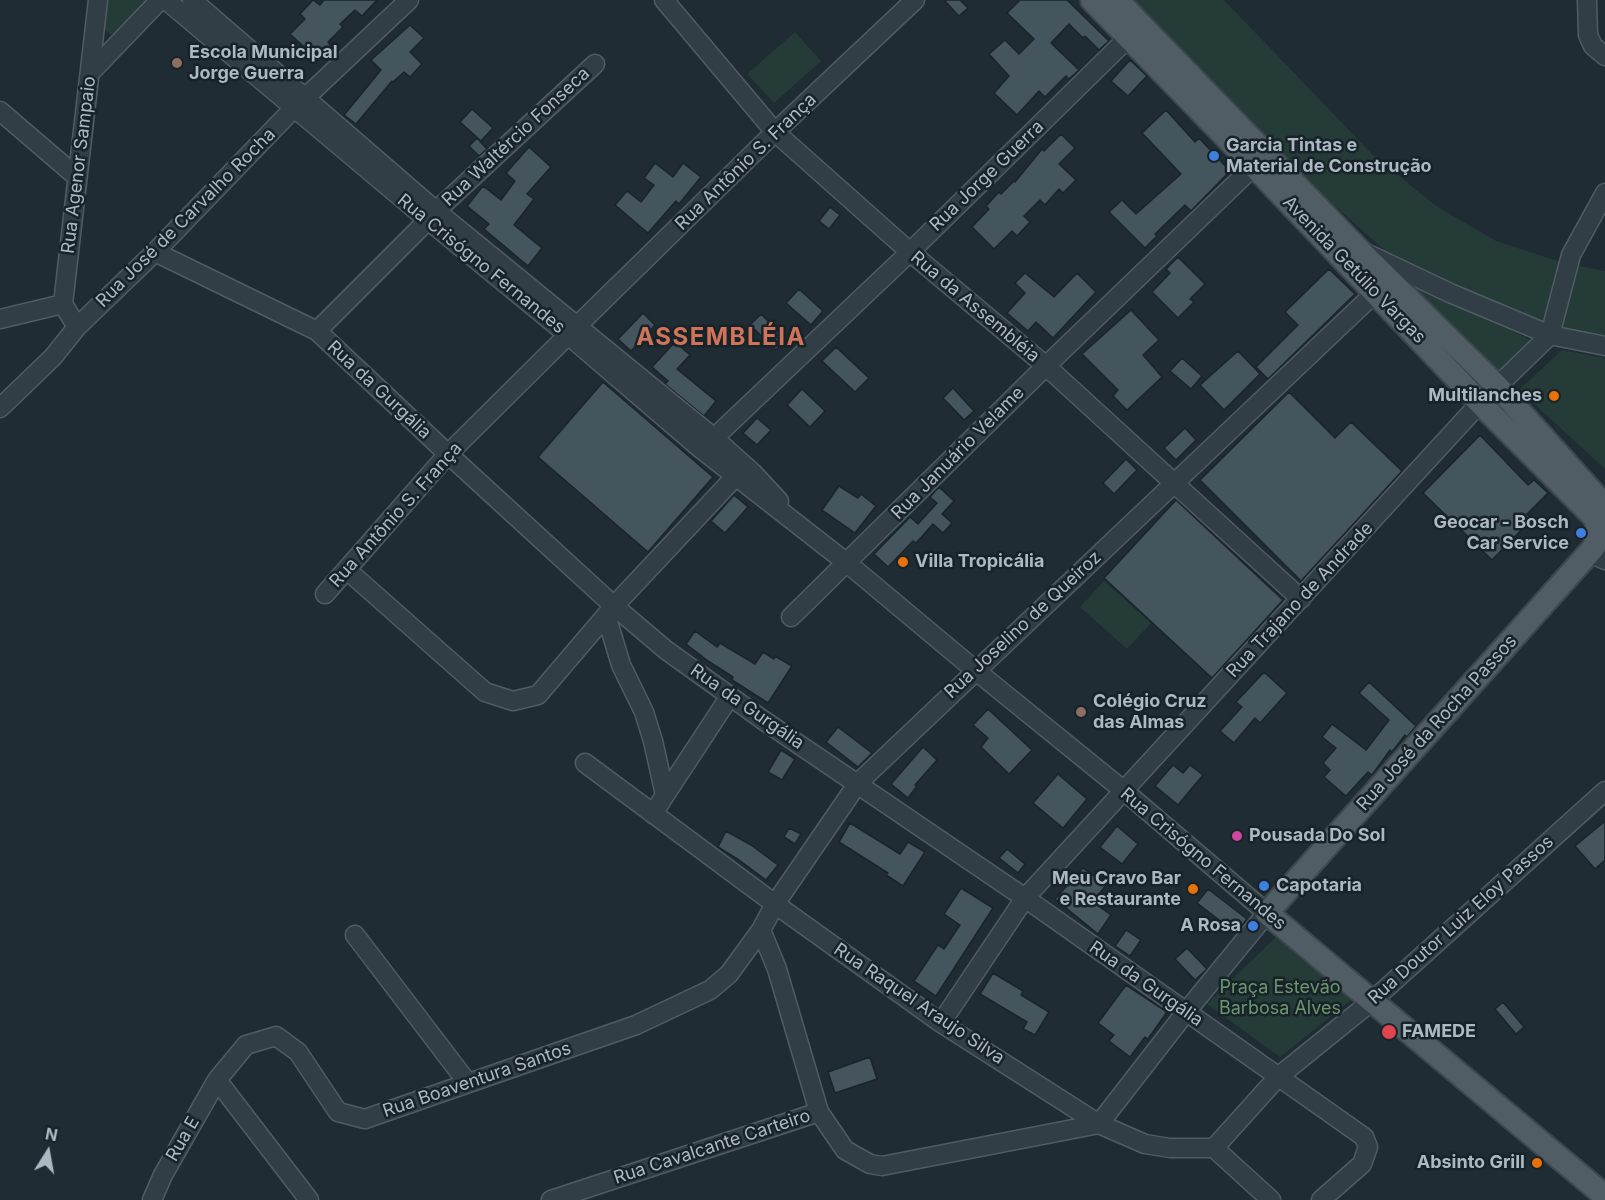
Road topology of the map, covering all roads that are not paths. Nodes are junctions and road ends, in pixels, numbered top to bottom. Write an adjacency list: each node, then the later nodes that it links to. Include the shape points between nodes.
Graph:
1 (98, 0): 14 (street, Rua Agenor Sampaio)
2 (160, 0): 14 (street)
3 (166, 0): 15 (street, Rua Crisógno Fernandes)
4 (192, 0): 15 (street, Rua Crisógno Fernandes)
5 (409, 0): 15 (street, Rua José de Carvalho Rocha)
6 (664, 0): 17 (street, Rua da Assembléia)
7 (915, 0): 17 (street, Rua Antônio S. França)
8 (1092, 0): 11 (main road, Avenida Getúlio Vargas)
9 (1117, 0): 22 (main road, Avenida Getúlio Vargas)
10 (1587, 0): 12 (street, via 1588,35 1593,46)
11 (1128, 38): 18 (main road, Avenida Getúlio Vargas); 24 (street, Rua Jorge Guerra)
12 (1605, 56)
13 (595, 64): 21 (street, Rua Waltércio Fonseca)
14 (90, 73): 19 (street, Rua Agenor Sampaio)
15 (300, 102): 21 (street, Rua Crisógno Fernandes); 23 (street, Rua José de Carvalho Rocha)
16 (0, 111): 19 (street)
17 (775, 132): 24 (street, Rua da Assembléia); 29 (street, Rua Antônio S. França)
18 (1254, 166): 25 (main road, Avenida Getúlio Vargas); 33 (street, Rua Januário Velame)
19 (76, 177): 26 (street, Rua Agenor Sampaio)
20 (1605, 193): 31 (street, via 1571,255)
21 (432, 215): 29 (street, Rua Crisógno Fernandes); 30 (street, Rua Waltércio Fonseca)
22 (1359, 250): 31 (street); 34 (main road, Avenida Getúlio Vargas)
23 (155, 252): 28 (street, Rua José de Carvalho Rocha); 30 (street, Rua da Gurgália)
24 (910, 252): 33 (street, Rua da Assembléia); 37 (street, Rua Jorge Guerra)
25 (1376, 292): 35 (main road, Avenida Getúlio Vargas); 40 (street, Rua Joselino de Queiroz)
26 (63, 304): 27 (street); 28 (street)
27 (0, 319)
28 (76, 327): 36 (street, Rua José de Carvalho Rocha, via 53,357)
29 (573, 330): 37 (street, Rua Crisógno Fernandes); 38 (street, Rua Antônio S. França); 39 (street, Rua Crisógno Fernandes)
30 (317, 331): 38 (street, Rua da Gurgália)
31 (1550, 335): 32 (street); 34 (street, Rua Trajano de Andrade)
32 (1605, 346)
33 (1046, 366): 40 (street, Rua da Assembléia); 44 (street, Rua Januário Velame)
34 (1497, 386): 35 (street, Rua Trajano de Andrade); 41 (main road, Avenida Getúlio Vargas)
35 (1480, 402): 43 (main road, Avenida Getúlio Vargas, via 1594,517 1598,531); 47 (street, Rua Trajano de Andrade)
36 (0, 408)
37 (714, 438): 42 (street, Rua Crisógno Fernandes, via 769,489)
38 (448, 454): 45 (street, Rua Antônio S. França); 48 (street, Rua da Gurgália)
39 (735, 477): 42 (street, Rua Crisógno Fernandes); 48 (street)
40 (1173, 483): 47 (street, Rua da Assembléia); 50 (street, Rua Joselino de Queiroz)
41 (1605, 509)
42 (799, 526): 44 (street, Rua Crisógno Fernandes)
43 (1596, 553): 60 (main road, Rua José da Rocha Passos)
44 (847, 563): 49 (street, Rua Januário Velame); 50 (street, Rua Crisógno Fernandes)
45 (347, 570): 46 (street, Rua Antônio S. França); 48 (street, via 485,692 513,701 538,695)
46 (326, 594)
47 (1301, 599): 54 (street, Rua Trajano de Andrade)
48 (610, 611): 51 (street, Rua da Gurgália); 56 (street, via 621,665 649,726)
49 (791, 617)
50 (975, 670): 53 (street, Rua Joselino de Queiroz); 54 (street, Rua Crisógno Fernandes)
51 (730, 696): 53 (street, Rua da Gurgália); 56 (street)
52 (585, 762): 57 (street, Rua Raquel Araujo Silva)
53 (858, 783): 58 (street, Rua da Gurgália); 59 (street, Rua Joselino de Queiroz)
54 (1123, 790): 58 (street, Rua Trajano de Andrade); 60 (street, Rua Crisógno Fernandes)
55 (1605, 791): 64 (street, Rua Doutor Luiz Eloy Passos)
56 (665, 795): 57 (street)
57 (653, 814): 59 (street, Rua Raquel Araujo Silva)
58 (1026, 898): 65 (street, Rua da Gurgália); 66 (street, Rua Trajano de Andrade)
59 (775, 904): 61 (street, Rua Joselino de Queiroz); 66 (street, Rua Raquel Araujo Silva)
60 (1267, 913): 64 (main road, Rua Crisógno Fernandes); 65 (street, Rua José da Rocha Passos)
61 (761, 930): 63 (street, Rua Joselino de Queiroz, via 729,974); 70 (street, via 777,969)
62 (355, 935): 69 (street)
63 (710, 990): 69 (street, Rua Boaventura Santos, via 636,1025)
64 (1372, 1001): 67 (street, Rua Doutor Luiz Eloy Passos); 73 (main road, Rua Crisógno Fernandes)
65 (1186, 1012): 67 (street, Rua da Gurgália); 71 (street, Rua José da Rocha Passos)
66 (941, 1023): 71 (street, Rua Raquel Araujo Silva)
67 (1278, 1077): 72 (street, Rua Doutor Luiz Eloy Passos); 78 (street, Rua da Gurgália, via 1364,1137 1368,1147 1362,1164)
68 (217, 1080): 69 (street, Rua Boaventura Santos, via 246,1045 276,1036 298,1052 338,1112 365,1119); 74 (street, Rua E, via 162,1174); 75 (street)
69 (467, 1082)
70 (819, 1112): 71 (street, Rua Cavalcante Carteiro, via 845,1150 882,1166); 76 (street, Rua Cavalcante Carteiro)
71 (1099, 1124): 72 (street, Rua Raquel Araujo Silva, via 1152,1146)
72 (1214, 1148): 77 (street)
73 (1605, 1196)
74 (152, 1200)
75 (309, 1200)
76 (551, 1200)
77 (1270, 1200)
78 (1321, 1200)

